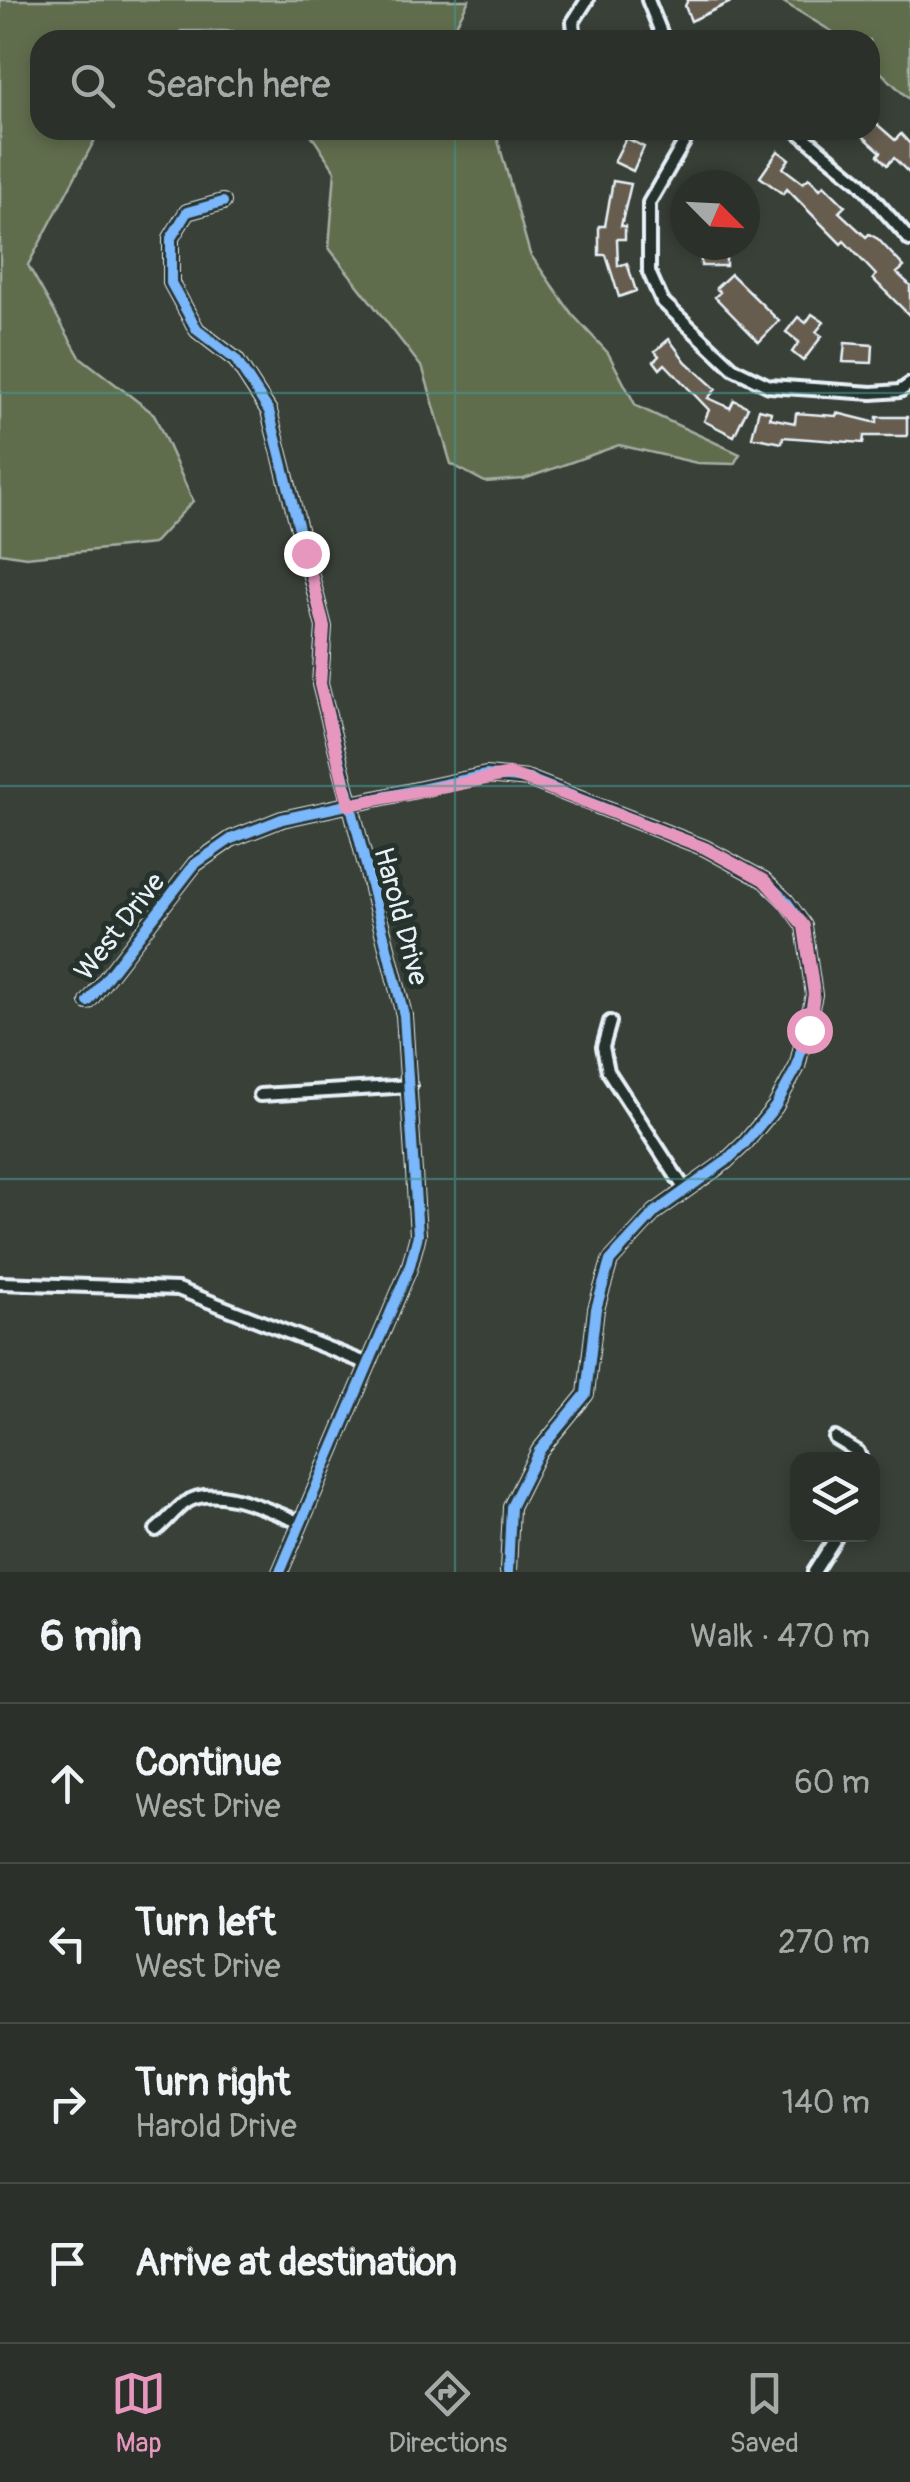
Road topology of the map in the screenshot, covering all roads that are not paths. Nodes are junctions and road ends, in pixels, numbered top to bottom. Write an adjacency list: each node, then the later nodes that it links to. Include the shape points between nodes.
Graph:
1 (588, 0): 3 (street)
2 (648, 0): 4 (street)
3 (573, 30)
4 (660, 30)
5 (685, 140): 9 (street, via 648,203 650,272 662,301 734,369 769,386 872,393)
6 (808, 140): 8 (street, via 859,182)
7 (224, 202): 10 (street, Harold Drive, via 187,212 171,238 171,283 197,330 236,360 270,411 324,627 320,684)
8 (910, 240)
9 (910, 384)
10 (349, 805): 11 (street, West Drive, via 251,830 195,864); 13 (street, Harold Drive, via 404,1015); 15 (street, West Drive, via 511,774 705,848 764,880 786,901 804,926 814,994 797,1067 744,1143)
11 (88, 1002)
12 (610, 1022): 15 (street, via 602,1047 608,1071)
13 (410, 1086): 14 (street); 17 (street, Harold Drive, via 418,1235)
14 (260, 1095)
15 (684, 1188): 24 (street, West Drive, via 629,1235 610,1261 596,1309 586,1394 539,1451 516,1495)
16 (0, 1283): 17 (street, via 178,1288)
17 (368, 1364): 20 (street, Harold Drive)
18 (835, 1438): 19 (street)
19 (858, 1452)
20 (300, 1522): 21 (street, via 240,1500 214,1498 188,1500); 23 (street, Harold Drive)
21 (156, 1530)
22 (833, 1542): 25 (street)
23 (280, 1572)
24 (508, 1572)
25 (814, 1572)

